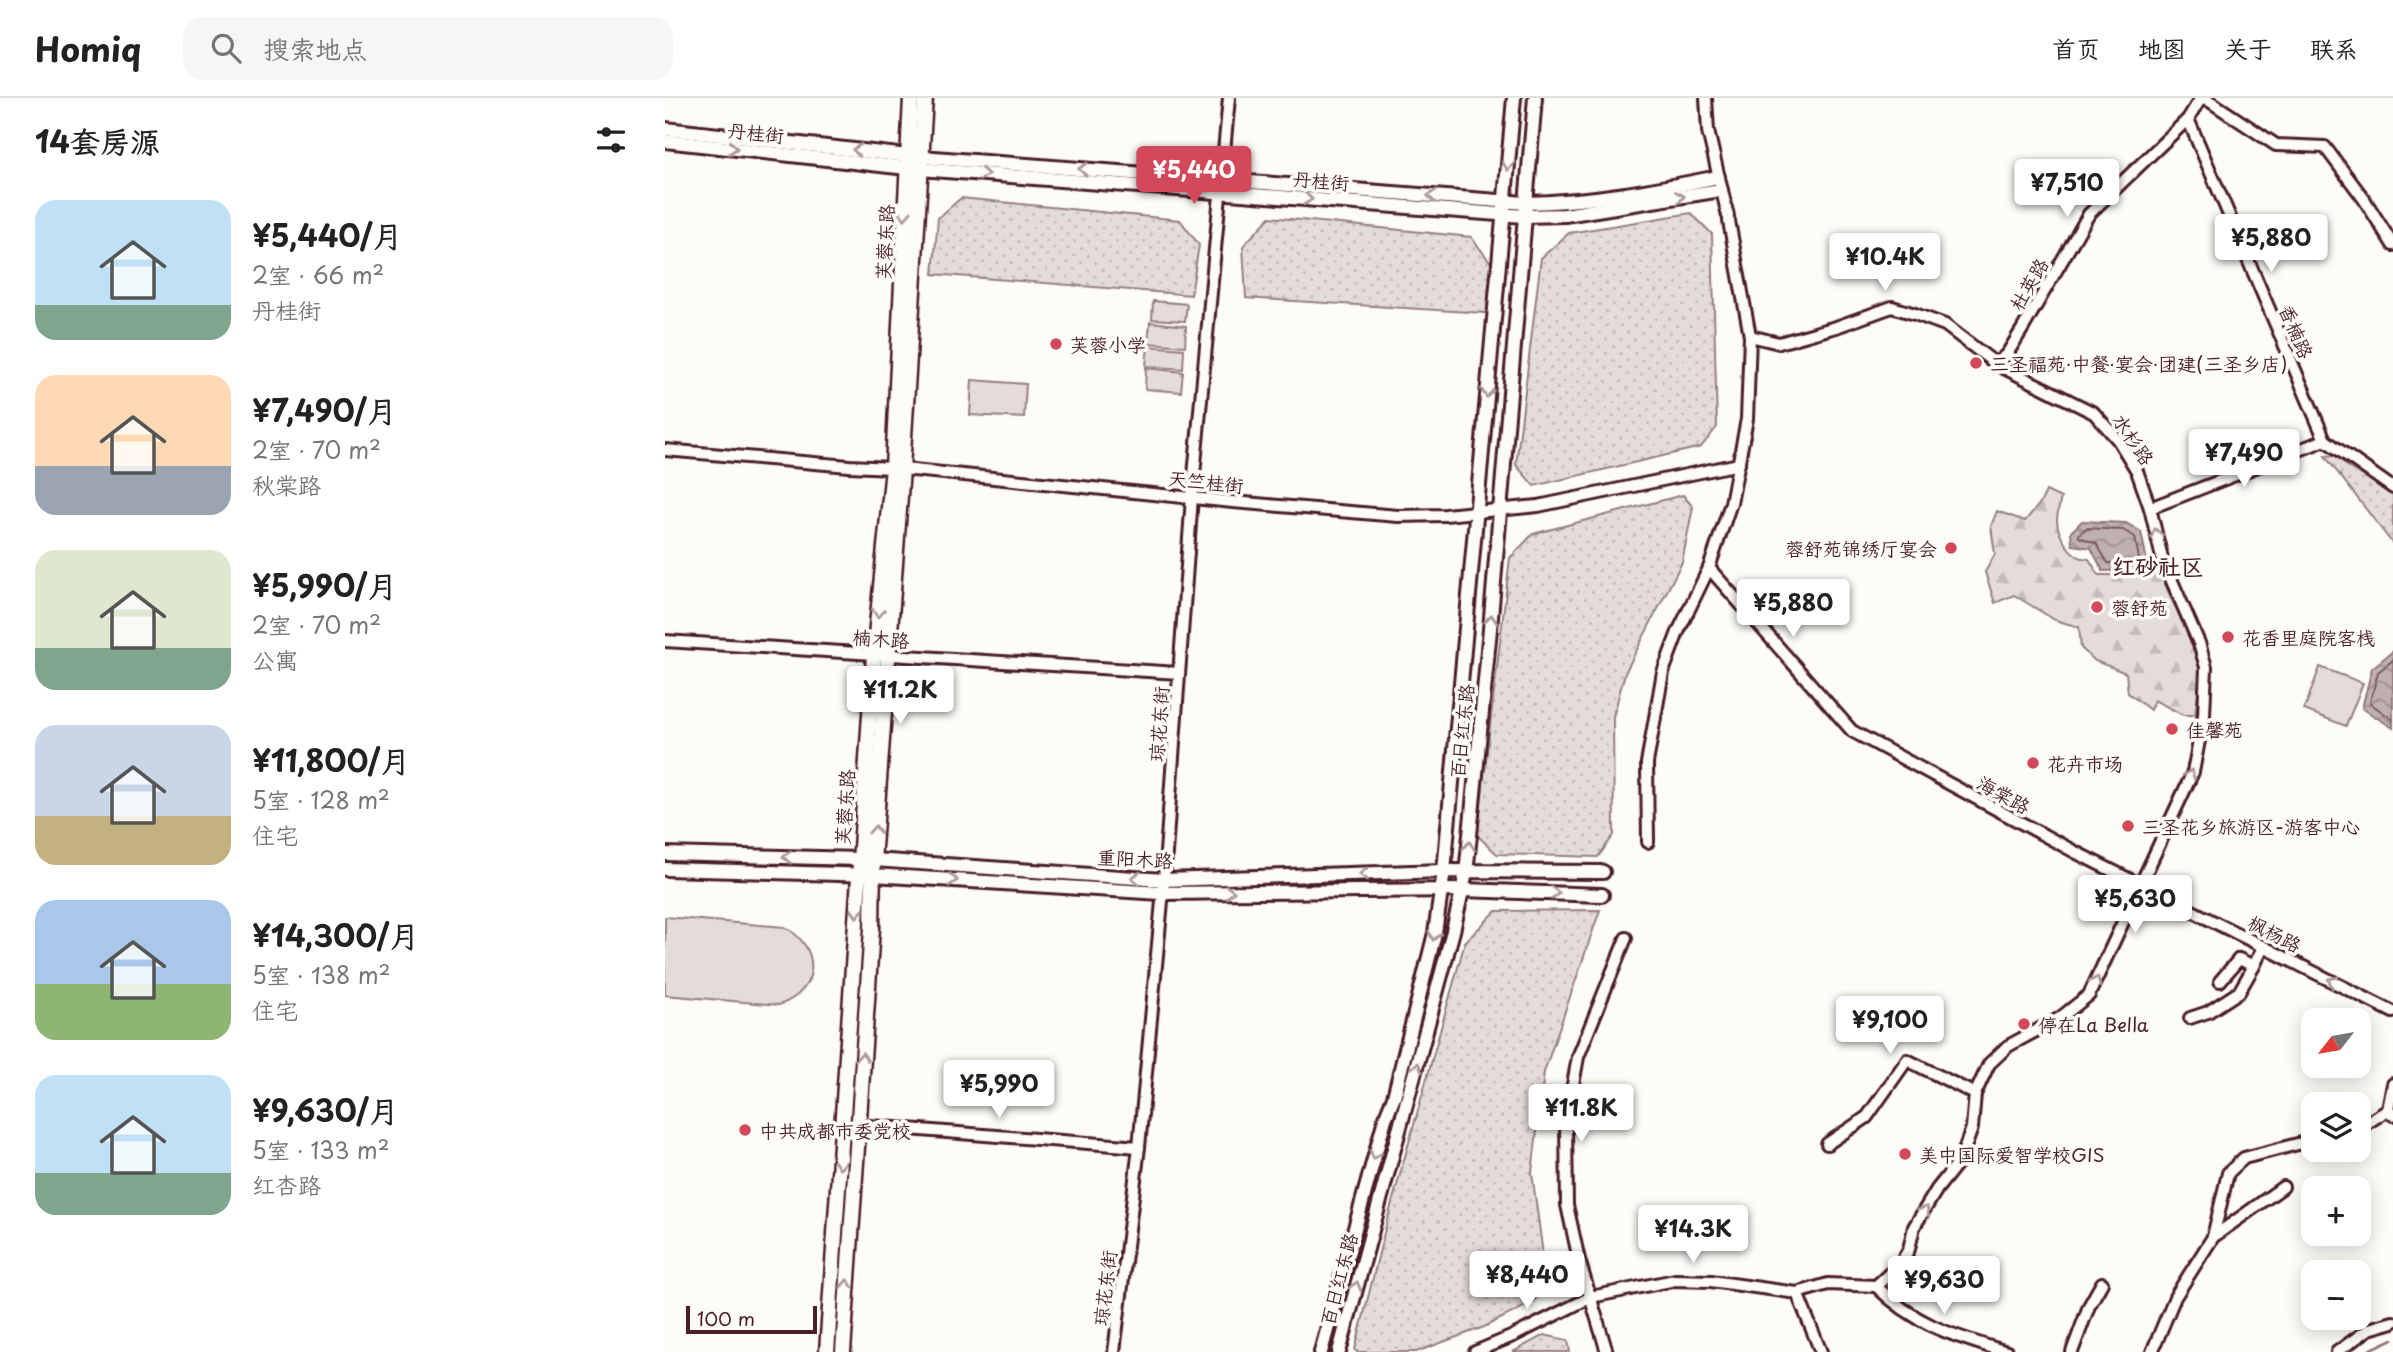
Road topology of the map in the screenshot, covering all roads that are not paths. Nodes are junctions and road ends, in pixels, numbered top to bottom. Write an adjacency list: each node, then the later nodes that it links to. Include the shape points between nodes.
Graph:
1 (911, 98): 11 (main road, 芙蓉东路)
2 (925, 98): 11 (main road, 芙蓉东路)
3 (1229, 98): 13 (street, 琼花东街)
4 (1514, 98): 14 (street, 百日红东路, one-way to 14)
5 (1535, 98): 15 (street, 百日红东路)
6 (1706, 98): 12 (street)
7 (2203, 98): 8 (street, 杜英路); 16 (street, 杜英路, via 2276,145 2325,147)
8 (2187, 119): 18 (street, 杜英路, via 2089,214 2007,354); 19 (street, 香楠路)
9 (665, 129): 11 (street, 丹桂街, one-way to 9)
10 (665, 141): 11 (street, 丹桂街, one-way to 11)
11 (914, 162): 13 (street, 丹桂街); 22 (main road, 芙蓉东路)
12 (1720, 183): 15 (street, 丹桂街, via 1565,215); 17 (street)
13 (1220, 186): 14 (street, 丹桂街); 24 (street, 琼花东街)
14 (1504, 208): 15 (street, 丹桂街); 27 (street, 百日红东路, one-way to 27)
15 (1525, 210): 26 (street, 百日红东路)
16 (2393, 245)
17 (1750, 336): 18 (street, 水杉路, via 1779,343 1892,307 1945,325); 21 (street, via 1747,419)
18 (1996, 363): 25 (street, 水杉路, via 2094,412 2137,471)
19 (2325, 440): 23 (street); 25 (street)
20 (665, 450): 22 (street, 天竺桂街)
21 (1739, 464): 26 (street, 天竺桂街, via 1581,498); 28 (street)
22 (897, 468): 24 (street, 天竺桂街); 30 (main road, 芙蓉东路)
23 (2393, 488)
24 (1192, 497): 27 (street, 天竺桂街, via 1398,516); 31 (street, 琼花东街)
25 (2150, 508): 39 (street, 水杉路, one-way to 25, via 2193,772 2204,715 2206,667 2162,558)
26 (1500, 510): 27 (street, 天竺桂街); 38 (street, 百日红东路, one-way to 26)
27 (1476, 512): 36 (street, 百日红东路)
28 (1709, 568): 32 (street, via 1663,672 1647,763); 39 (street, 海棠路, via 1852,731)
29 (665, 641): 30 (street, 楠木路)
30 (881, 655): 31 (street, 楠木路); 34 (main road, 芙蓉东路)
31 (1179, 673): 40 (street, 琼花东街)
32 (1648, 842)
33 (665, 854): 34 (street, 重阳木路, one-way to 33)
34 (866, 867): 35 (street, 重阳木路); 40 (street, 重阳木路); 54 (main road, 芙蓉东路, one-way to 34, via 871,928); 65 (main road, 芙蓉东路, one-way to 65)
35 (665, 869)
36 (1444, 871): 38 (street, 重阳木路); 40 (street, 重阳木路, one-way to 40); 41 (street, 百日红东路)
37 (1603, 872): 38 (street, 重阳木路)
38 (1466, 873): 42 (street, 百日红东路)
39 (2141, 885): 45 (street, 枫杨路); 51 (street, 水杉路, one-way to 39, via 1989,1064 2008,1046 2060,1018 2089,995)
40 (1162, 886): 41 (street, 重阳木路, one-way to 41); 57 (street, 琼花东街)
41 (1441, 890): 42 (street, 重阳木路); 68 (street, 百日红东路, one-way to 68, via 1435,933 1394,1097)
42 (1462, 890): 43 (street, 重阳木路, one-way to 43); 69 (street, 百日红东路, one-way to 42)
43 (1602, 895)
44 (1626, 938): 63 (street, via 1577,1057 1566,1123 1567,1205)
45 (2263, 947): 46 (street); 48 (street, 枫杨路, one-way to 45)
46 (2254, 967): 47 (street, via 2239,959); 49 (street, via 2239,992)
47 (2220, 981)
48 (2393, 1012)
49 (2190, 1018)
50 (2393, 1084): 52 (street)
51 (1975, 1094): 56 (street, via 1906,1060 1867,1117); 61 (street, 水杉路, one-way to 51, via 1901,1263 1914,1227 1961,1159 1972,1128)
52 (2390, 1112): 53 (street)
53 (2371, 1122)
54 (857, 1125): 57 (street); 66 (main road, 芙蓉东路, one-way to 54)
55 (2301, 1143): 59 (street, via 2244,1158 2228,1173)
56 (1827, 1144)
57 (1139, 1147): 67 (street, 琼花东街)
58 (2283, 1187): 59 (street)
59 (2213, 1237): 75 (street, via 2175,1297)
60 (2102, 1283): 74 (street)
61 (1876, 1286): 62 (street, via 1828,1284); 73 (street, via 1892,1302 1937,1330)
62 (1797, 1293): 63 (street, via 1675,1280); 72 (street)
63 (1591, 1297): 70 (street); 71 (street)
64 (2393, 1322): 76 (street, via 2369,1329)
65 (827, 1352)
66 (843, 1352)
67 (1114, 1352)
68 (1321, 1352)
69 (1339, 1352)
70 (1475, 1352)
71 (1607, 1352)
72 (1821, 1352)
73 (2007, 1352)
74 (2072, 1352)
75 (2152, 1352)
76 (2337, 1352)

